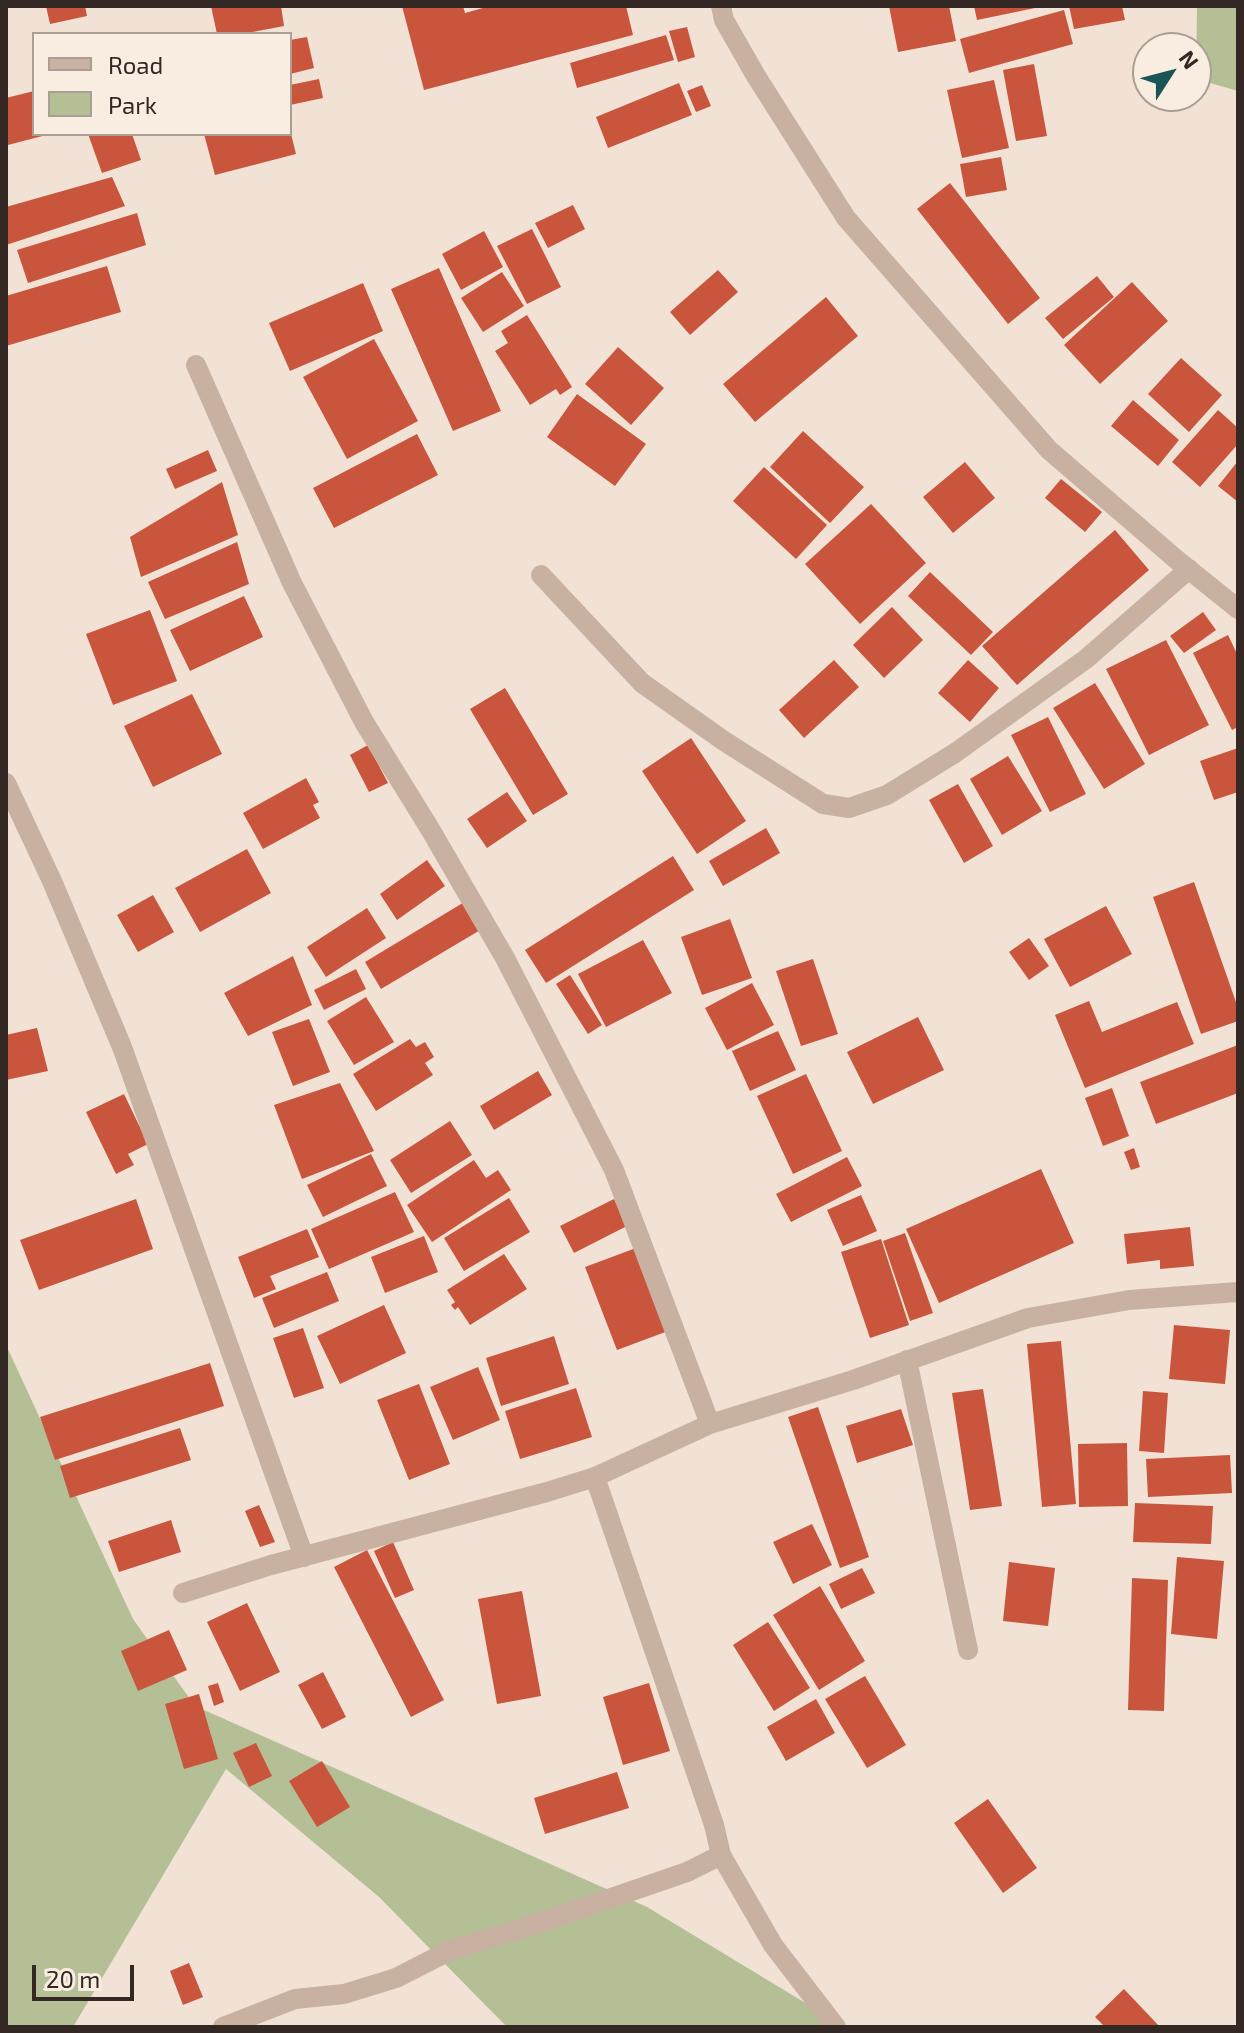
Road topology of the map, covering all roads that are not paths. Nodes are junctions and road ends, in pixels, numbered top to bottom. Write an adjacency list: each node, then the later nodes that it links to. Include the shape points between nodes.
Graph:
1 (721, 6): 3 (street, via 756,76 846,218 1049,450)
2 (196, 365): 9 (street, via 292,583 349,694 505,958 614,1170)
3 (1189, 569): 4 (street, via 1086,659 955,753 887,795 849,808 823,804 642,683); 5 (street)
4 (541, 575)
5 (1238, 609)
6 (6, 783): 11 (street, via 122,1047)
7 (1238, 1292): 8 (street, via 1129,1300 1028,1318)
8 (907, 1360): 9 (street); 13 (street)
9 (710, 1424): 10 (street)
10 (595, 1477): 11 (street); 14 (street)
11 (304, 1557): 12 (street)
12 (183, 1593)
13 (968, 1650)
14 (721, 1855): 15 (street, via 687,1872 451,1950 396,1978 344,1994 295,1999); 16 (street, via 773,1945)
15 (223, 2027)
16 (836, 2027)

